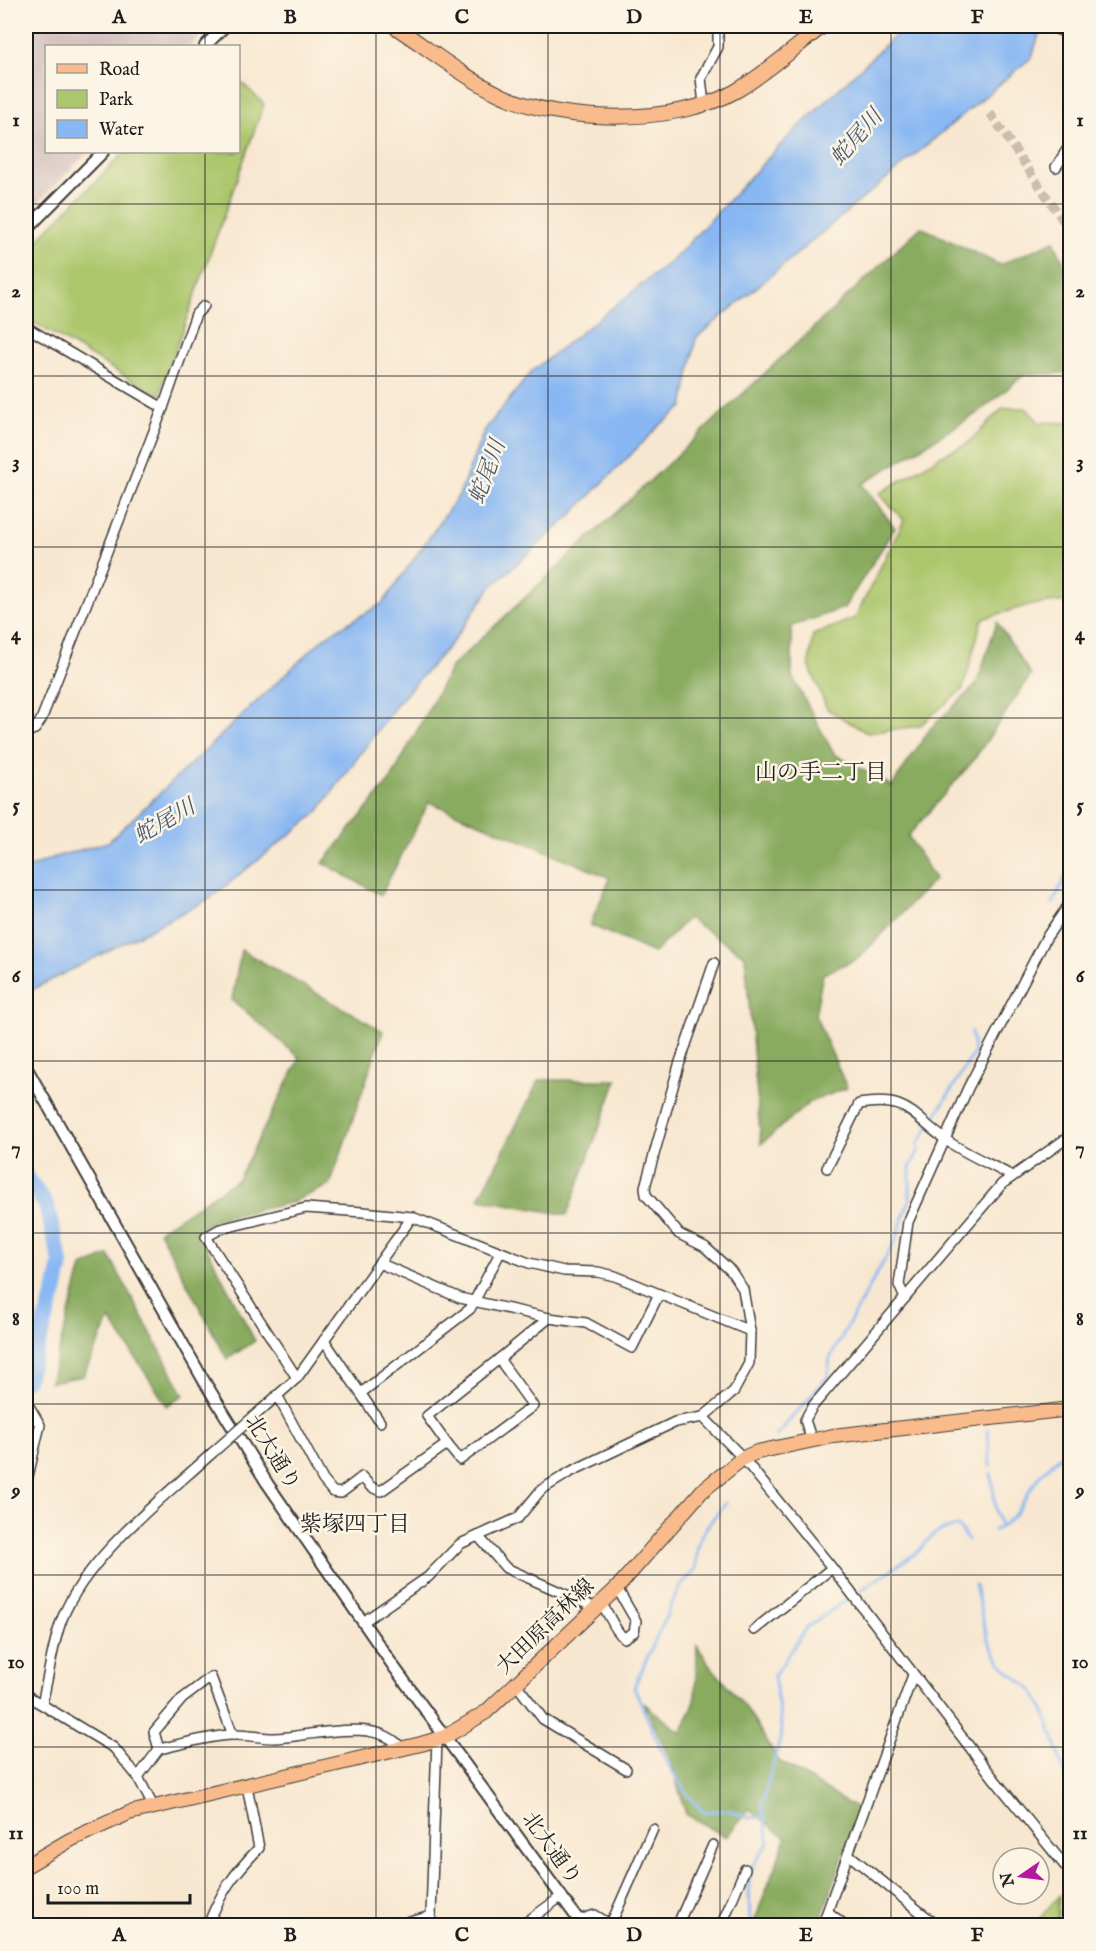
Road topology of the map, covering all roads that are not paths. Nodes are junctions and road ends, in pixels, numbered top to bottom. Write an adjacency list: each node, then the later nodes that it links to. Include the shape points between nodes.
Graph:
1 (225, 26): 5 (street)
2 (394, 26): 8 (main road, via 469,77 519,102 572,113 641,117)
3 (718, 26): 8 (street, via 718,47 701,78)
4 (824, 26): 8 (main road, via 735,92)
5 (206, 45)
6 (1071, 77): 7 (street)
7 (1071, 82)
8 (704, 104)
9 (1071, 145): 11 (street)
10 (102, 153): 12 (street)
11 (1056, 167)
12 (26, 230)
13 (204, 306): 15 (street, via 196,314)
14 (26, 327): 15 (street)
15 (163, 408): 16 (street, via 41,720)
16 (26, 732)
17 (1071, 903): 21 (street, via 1046,938 968,1088)
18 (714, 963): 31 (street, via 679,1065 645,1187 646,1195 679,1234 705,1247 731,1271 742,1289)
19 (26, 1066): 49 (street, 北大通り, via 204,1381 267,1484)
20 (1071, 1136): 23 (street)
21 (946, 1140): 22 (street, via 906,1107 883,1100 859,1104); 23 (street); 28 (street, via 908,1222 899,1285)
22 (827, 1168)
23 (1012, 1176): 28 (street)
24 (412, 1217): 25 (street); 26 (street); 34 (street, via 306,1208 220,1228 206,1237)
25 (500, 1253): 27 (street, via 564,1271 606,1274); 29 (street)
26 (379, 1263): 29 (street); 32 (street)
27 (659, 1294): 30 (street, via 632,1348 586,1323); 31 (street)
28 (905, 1298): 41 (street, via 812,1407 806,1420)
29 (474, 1302): 30 (street); 35 (street)
30 (549, 1318): 33 (street)
31 (750, 1331): 39 (street, via 749,1362 734,1391)
32 (324, 1340): 34 (street); 35 (street)
33 (499, 1359): 42 (street, via 427,1416); 42 (street, via 533,1406 460,1460)
34 (297, 1378): 36 (street)
35 (361, 1393): 40 (street)
36 (277, 1395): 42 (street, via 333,1492 341,1493 362,1477 381,1491); 54 (street, bridge, via 123,1534 74,1593 61,1620)
37 (26, 1401): 44 (street, via 40,1425)
38 (1071, 1409): 41 (main road, 大田原高林線)
39 (703, 1417): 43 (street); 45 (street, via 675,1422 570,1472 541,1490 518,1518)
40 (380, 1422)
41 (812, 1441): 43 (main road, 大田原高林線)
42 (447, 1444)
43 (743, 1458): 46 (street); 47 (main road, 大田原高林線, via 702,1491)
44 (26, 1485)
45 (478, 1536): 48 (street, via 506,1568); 49 (street, via 460,1544 428,1577)
46 (832, 1568): 50 (street); 51 (street)
47 (617, 1588): 48 (main road, 大田原高林線); 48 (street, via 636,1621 634,1632 624,1638 614,1630 610,1615)
48 (598, 1606): 52 (main road, 大田原高林線)
49 (363, 1622): 56 (street, 北大通り)
50 (754, 1630)
51 (913, 1675): 65 (street); 68 (street)
52 (516, 1684): 56 (main road, 大田原高林線, via 474,1722); 59 (street, via 543,1719)
53 (26, 1695): 54 (street)
54 (42, 1703): 60 (street, via 114,1748)
55 (233, 1735): 57 (street); 57 (street, via 211,1677 182,1699 154,1732); 58 (street, via 273,1738 349,1730 384,1735)
56 (441, 1738): 58 (main road, 大田原高林線); 69 (street, 北大通り); 75 (street, via 431,1916)
57 (159, 1749): 60 (street)
58 (402, 1749): 61 (main road, 大田原高林線)
59 (626, 1769)
60 (138, 1777): 62 (street)
61 (246, 1786): 62 (main road, 大田原高林線); 74 (street, via 259,1848 230,1879)
62 (153, 1806): 66 (main road, 大田原高林線, via 110,1821)
63 (653, 1829): 73 (street)
64 (713, 1845): 77 (street)
65 (848, 1854): 70 (street); 72 (street)
66 (26, 1866)
67 (745, 1869): 78 (street)
68 (1071, 1872)
69 (562, 1896): 71 (street, 北大通り); 76 (street)
70 (828, 1912): 79 (street); 80 (street)
71 (581, 1923): 73 (street, via 595,1915)
72 (934, 1923)
73 (612, 1925)
74 (208, 1926)
75 (396, 1926)
76 (521, 1926)
77 (676, 1926)
78 (721, 1926)
79 (822, 1926)
80 (846, 1926)

